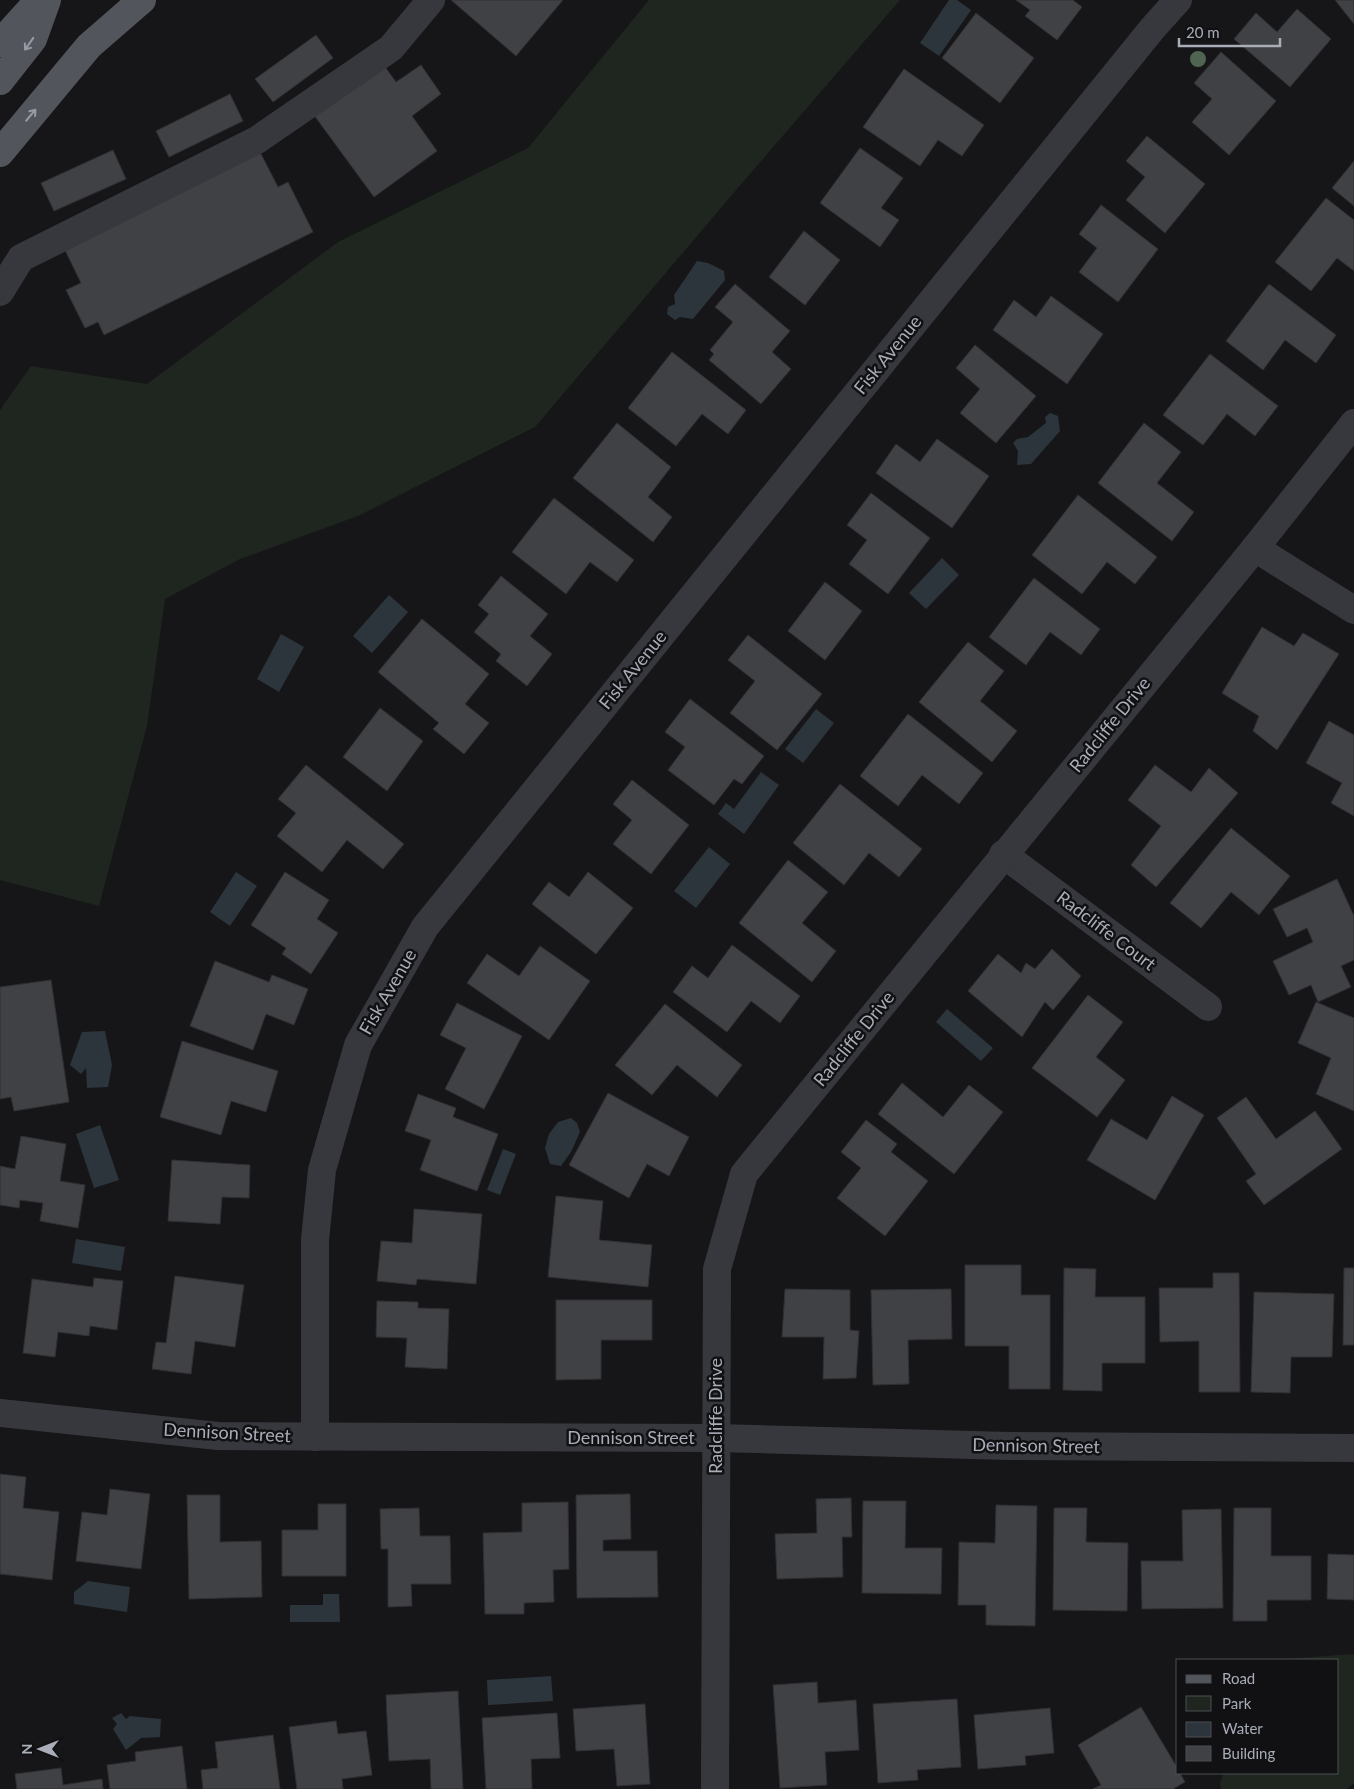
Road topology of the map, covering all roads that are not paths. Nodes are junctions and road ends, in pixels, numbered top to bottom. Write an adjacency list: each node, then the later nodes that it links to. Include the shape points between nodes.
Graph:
1 (38, 0): 6 (main road)
2 (48, 0): 7 (main road, one-way to 7, via 33,39)
3 (142, 0): 8 (main road, one-way to 3, via 89,46)
4 (431, 0): 9 (street, via 392,48 257,140 22,258)
5 (1178, 0): 16 (street, Fisk Avenue, via 425,927 358,1045 322,1170 315,1240)
6 (0, 42)
7 (0, 82)
8 (0, 153)
9 (0, 292)
10 (1354, 423): 11 (street, Radcliffe Drive)
11 (1255, 548): 12 (street); 13 (street, Radcliffe Drive)
12 (1354, 610)
13 (1003, 854): 14 (street, Radcliffe Court); 17 (street, Radcliffe Drive, via 744,1174 717,1269)
14 (1208, 1007)
15 (0, 1414): 16 (street, Dennison Street, via 218,1436)
16 (315, 1437): 17 (street, Dennison Street)
17 (716, 1438): 18 (street, Dennison Street, via 1009,1446); 19 (street, Radcliffe Drive)
18 (1354, 1448)
19 (715, 1789)

